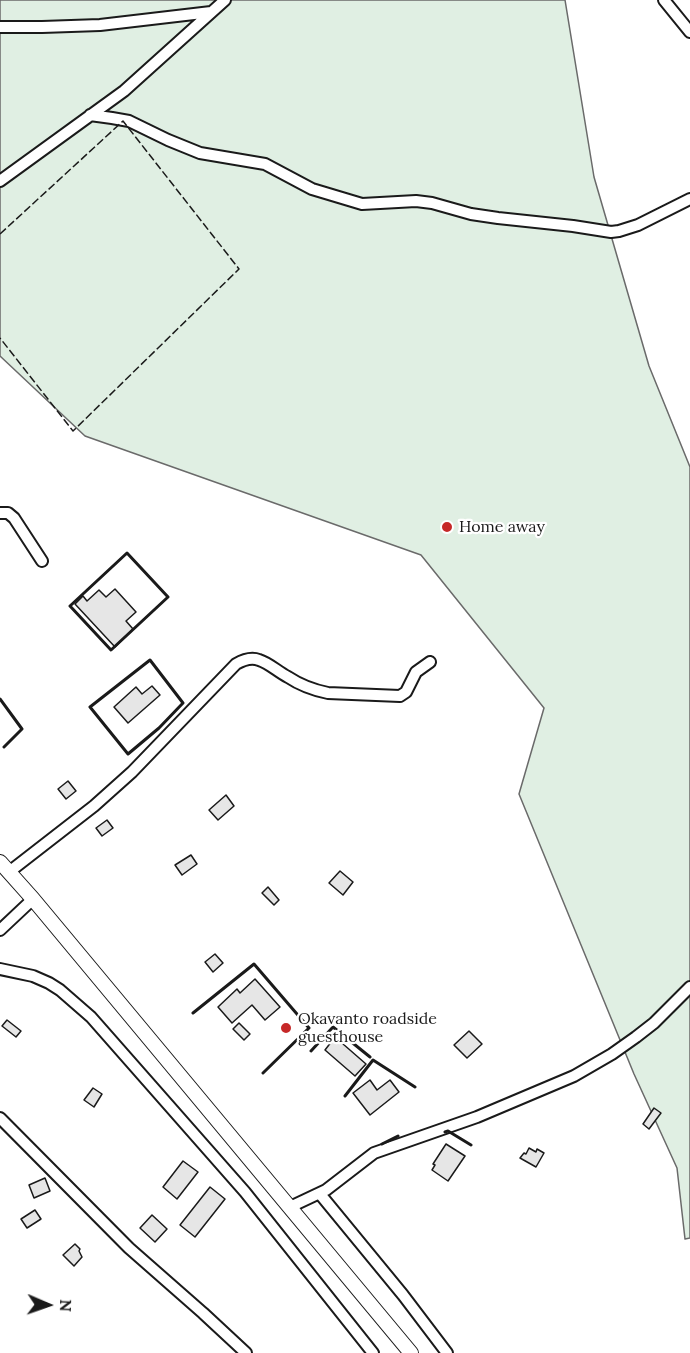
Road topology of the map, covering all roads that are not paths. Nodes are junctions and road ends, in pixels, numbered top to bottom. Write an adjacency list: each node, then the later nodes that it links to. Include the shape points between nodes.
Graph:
1 (225, 0): 3 (street)
2 (664, 0): 5 (street)
3 (212, 12): 4 (street, via 100,25); 6 (street, via 124,91)
4 (0, 27)
5 (690, 32)
6 (90, 116): 7 (street); 8 (street, via 129,121 200,153 265,164 312,189 362,204 417,201 471,214 611,232 638,225)
7 (0, 181)
8 (690, 199)
9 (0, 513): 10 (street, via 14,518)
10 (42, 561)
11 (430, 662): 12 (street, via 412,676 406,692 400,696 327,693 287,677 260,660 242,661 94,806)
12 (4, 867): 13 (main road)
13 (33, 899): 14 (street); 19 (main road)
14 (0, 930)
15 (0, 969): 21 (street, via 33,975 49,983 91,1017 245,1192)
16 (690, 987): 18 (street, via 636,1037 573,1077 374,1154)
17 (0, 1118): 20 (street, via 129,1248)
18 (320, 1194): 19 (street); 23 (street)
19 (290, 1207): 22 (main road)
20 (246, 1353)
21 (374, 1353)
22 (411, 1353)
23 (447, 1353)

